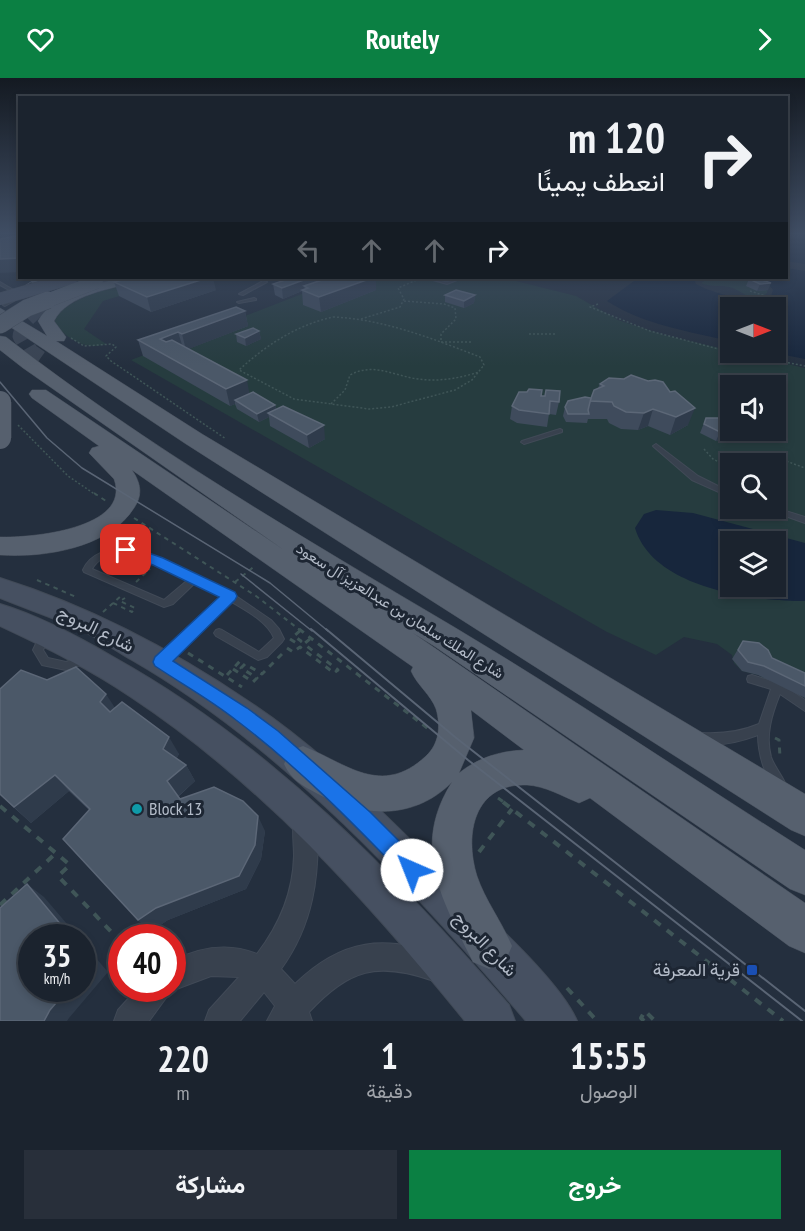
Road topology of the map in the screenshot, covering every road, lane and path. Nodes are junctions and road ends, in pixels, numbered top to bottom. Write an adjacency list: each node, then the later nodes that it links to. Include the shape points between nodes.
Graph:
1 (40, 279): 16 (lane)
2 (69, 279): 16 (street, bridge)
3 (99, 279): 14 (main road, via 62,290); 16 (street, bridge, via 38,299); 18 (main road, bridge, via 33,306)
4 (131, 279): 21 (main road, via 57,306 46,321 49,329)
5 (423, 279): 13 (path, via 398,288)
6 (430, 279): 7 (lane, via 447,283)
7 (457, 279)
8 (265, 282): 11 (lane)
9 (0, 283): 16 (lane, via 15,292)
10 (750, 291): 12 (path)
11 (241, 294)
12 (772, 297)
13 (404, 301): 17 (path, via 397,309); 23 (path, via 455,308 456,318 441,334)
14 (43, 303)
15 (598, 304): 25 (path, via 590,306 669,337)
16 (3, 305): 21 (main road); 39 (main road)
17 (361, 319): 23 (path); 33 (path, via 338,316 311,322 256,353 240,368 288,397)
18 (0, 325)
19 (529, 334): 20 (path)
20 (555, 334)
21 (62, 337): 39 (main road); 39 (path, via 84,346 112,344 116,347 106,356 111,361)
22 (0, 340): 58 (main road, شارع الملك سلمان بن عبدالعزيز آل سعود, via 180,469)
23 (441, 342): 24 (path); 30 (path, via 480,357 484,365)
24 (473, 342)
25 (720, 349)
26 (40, 359): 58 (main road, via 352,563)
27 (0, 361): 31 (main road)
28 (786, 362): 29 (path)
29 (805, 366)
30 (481, 372): 33 (path, via 455,390 391,406 369,409); 33 (path, via 430,379 378,369 359,370 350,375 345,390)
31 (33, 390): 46 (main road, via 122,473 129,491 116,514 77,537 30,548); 47 (main road)
32 (0, 402): 35 (main road, bridge)
33 (330, 405)
34 (560, 431): 36 (lane)
35 (0, 438)
36 (524, 442)
37 (656, 446): 43 (lane, via 695,478)
38 (704, 449): 41 (path)
39 (230, 451): 68 (main road)
40 (786, 461): 42 (path)
41 (720, 463)
42 (805, 468)
43 (720, 490)
44 (786, 514): 45 (lane)
45 (805, 520)
46 (0, 546)
47 (270, 554): 50 (path); 60 (main road)
48 (158, 561): 49 (lane); 52 (path); 52 (lane, via 118,550 88,565 90,573)
49 (195, 578): 53 (lane); 54 (lane, via 167,603)
50 (236, 582)
51 (0, 588): 62 (street, شارع البروج, via 91,623)
52 (128, 589): 54 (lane); 54 (path, via 113,603 132,612 135,608 120,602 125,598 143,606)
53 (230, 596): 57 (lane, via 275,629 279,639 258,656); 62 (lane)
54 (150, 599)
55 (0, 614): 75 (street, شارع البروج, via 45,633 145,689 185,716)
56 (301, 630): 61 (path, via 294,636 301,640 298,644 290,639 283,645)
57 (219, 633)
58 (445, 637): 79 (main road, شارع الملك سلمان بن عبدالعزيز آل سعود)
59 (311, 638): 61 (path, via 304,644 338,670 334,673 300,647 293,652)
60 (405, 644): 69 (main road, via 447,695 456,722 452,747 430,778 396,793 375,794 334,784); 76 (main road)
61 (288, 648): 63 (path, via 262,674 245,664 241,668 257,678 253,682 232,669)
62 (161, 662): 69 (street, شارع البروج, via 241,713)
63 (238, 663)
64 (752, 679): 65 (lane)
65 (777, 687): 66 (lane); 67 (lane)
66 (805, 706)
67 (762, 728): 68 (lane, via 724,740); 70 (path, via 779,740); 74 (lane, via 763,749 772,773)
68 (667, 730): 74 (main road)
69 (303, 764): 83 (street, شارع البروج)
70 (780, 766)
71 (477, 781): 73 (path); 76 (main road, via 516,766 553,771); 83 (main road, via 456,815 453,864)
72 (0, 806): 77 (path)
73 (512, 808): 78 (path, via 479,851); 97 (path)
74 (805, 815)
75 (305, 819): 85 (street, via 308,851 302,901 293,927); 86 (street, شارع البروج, via 353,864)
76 (667, 833): 82 (main road)
77 (57, 852): 80 (path); 81 (path, via 70,865 58,876)
78 (476, 862)
79 (805, 874)
80 (0, 905)
81 (108, 928)
82 (805, 930)
83 (489, 946): 93 (street, شارع البروج)
84 (186, 969): 85 (street, via 214,960 240,961)
85 (263, 970): 89 (street, via 280,986); 91 (street)
86 (463, 985): 89 (street, via 434,966 408,956 381,954 354,959 328,973); 92 (street, شارع البروج)
87 (565, 987): 94 (path)
88 (146, 1002): 90 (street)
89 (290, 1016)
90 (129, 1021)
91 (220, 1021)
92 (492, 1021)
93 (555, 1021)
94 (597, 1021)
95 (644, 1021): 96 (path, via 641,1018 645,1011)
96 (655, 1021)
97 (783, 1021)

